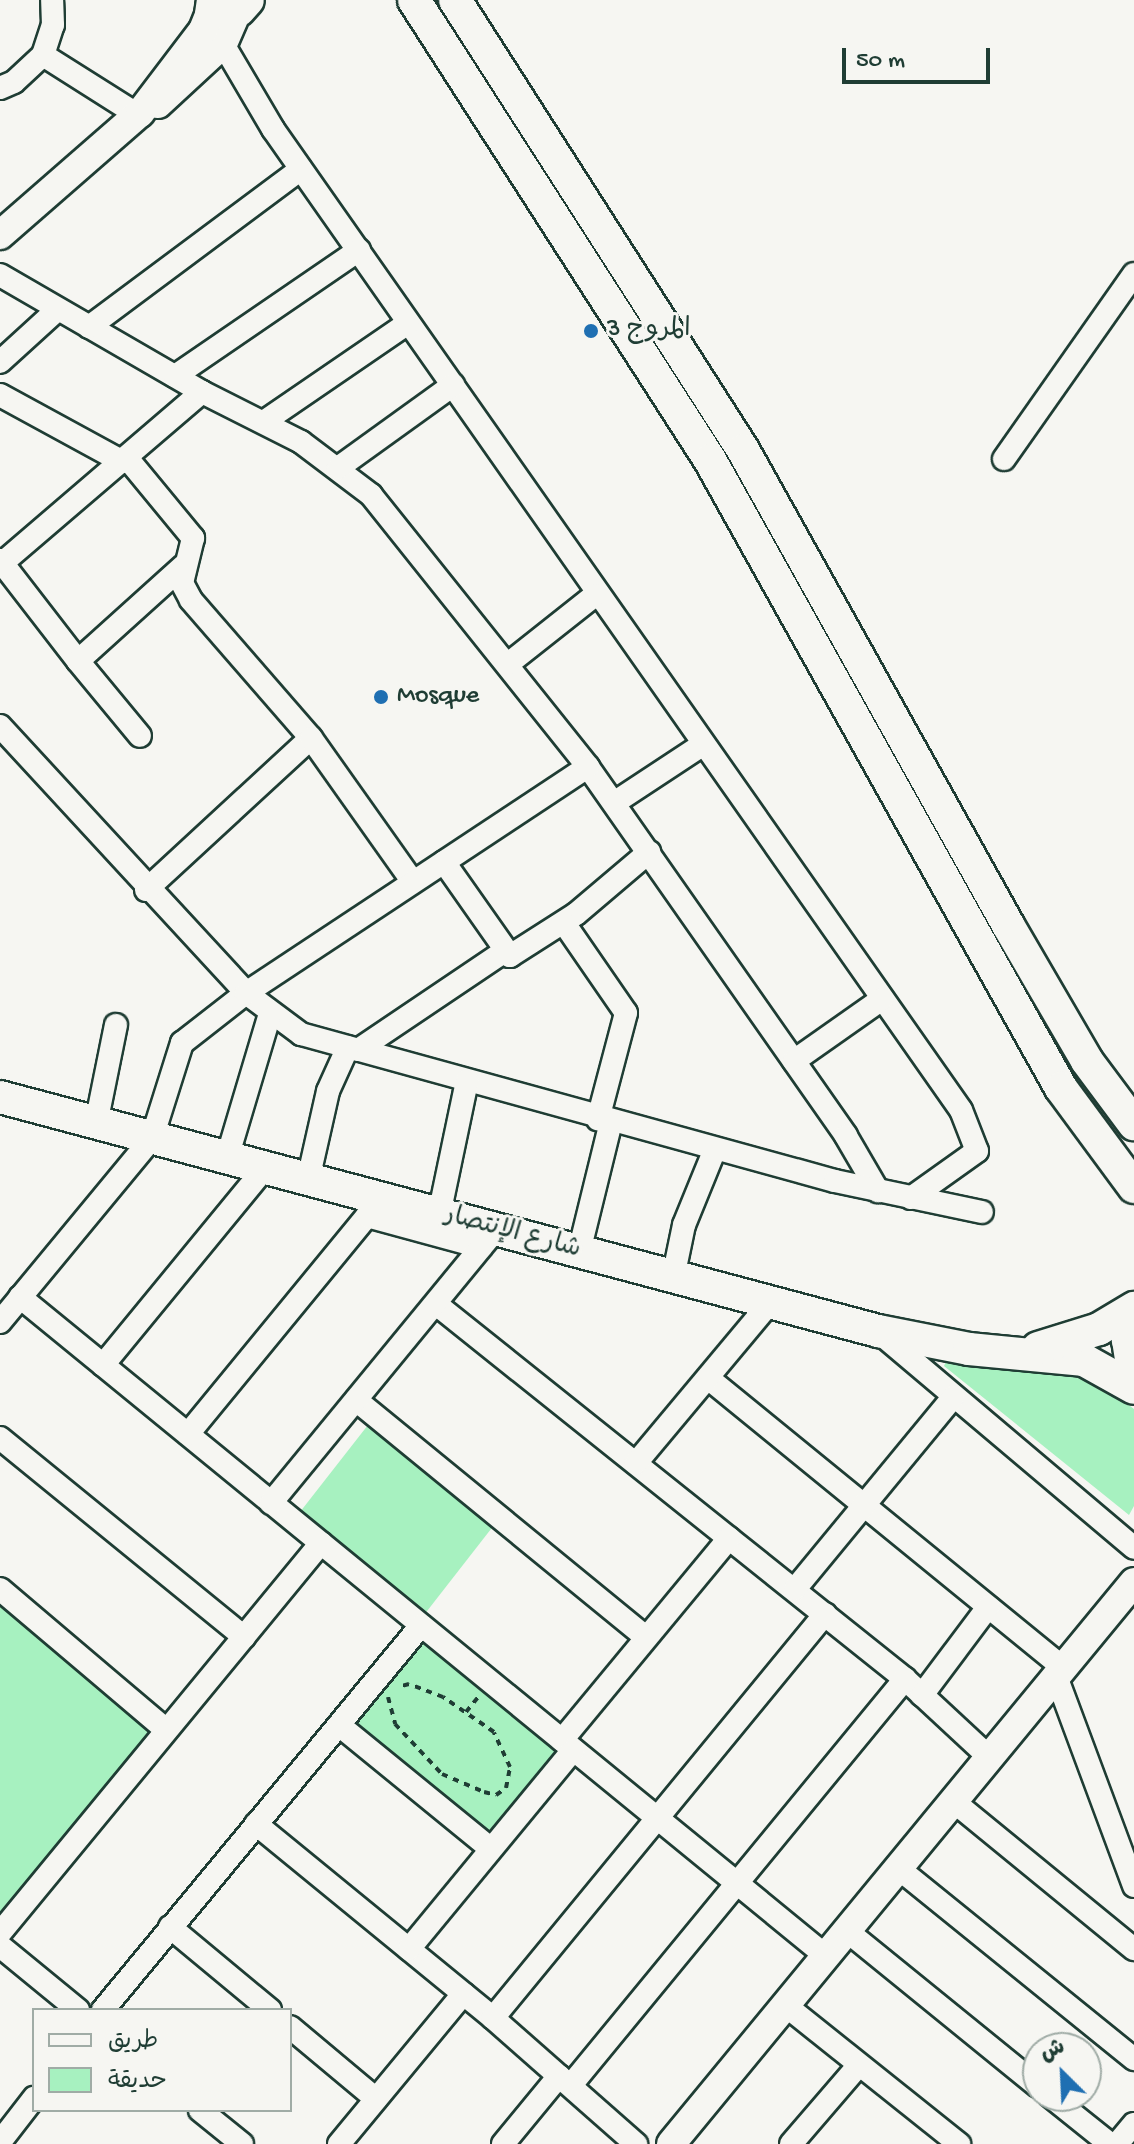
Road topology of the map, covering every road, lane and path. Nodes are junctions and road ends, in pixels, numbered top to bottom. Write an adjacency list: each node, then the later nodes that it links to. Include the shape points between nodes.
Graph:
1 (52, 0): 6 (street, via 53,25)
2 (455, 0): 53 (main road, via 743,450 1008,925 1087,1061)
3 (414, 2): 59 (main road, via 710,460 1061,1088)
4 (228, 4): 5 (street); 8 (street)
5 (223, 44): 8 (street, via 181,88); 9 (street)
6 (43, 55): 7 (street); 8 (street)
7 (0, 88)
8 (139, 114): 10 (street)
9 (301, 169): 11 (street); 16 (street)
10 (0, 235)
11 (359, 250): 15 (street); 18 (street)
12 (1134, 274): 23 (street)
13 (0, 275): 14 (street)
14 (57, 310): 16 (street); 17 (street)
15 (408, 323): 19 (street); 22 (street)
16 (89, 327): 18 (street)
17 (0, 362)
18 (175, 376): 20 (street)
19 (453, 385): 25 (street); 28 (street)
20 (202, 392): 22 (street); 24 (street)
21 (0, 395): 24 (street)
22 (265, 421): 25 (street)
23 (1004, 459)
24 (125, 460): 26 (street); 27 (street, via 193,538)
25 (338, 468): 30 (street, via 401,527)
26 (1, 563): 29 (street)
27 (183, 566): 29 (street); 33 (street, via 182,583 191,600)
28 (595, 595): 30 (street); 34 (street)
29 (78, 661): 32 (street)
30 (508, 664): 35 (street)
31 (0, 726): 40 (street)
32 (140, 736)
33 (311, 738): 39 (street); 40 (street)
34 (702, 745): 36 (street); 44 (street)
35 (588, 767): 36 (street); 38 (street)
36 (614, 803): 37 (street)
37 (649, 852): 41 (street); 48 (street)
38 (444, 862): 39 (street); 42 (street)
39 (413, 882): 43 (street)
40 (146, 890): 43 (street)
41 (564, 923): 42 (street, via 523,951 510,956); 51 (street, via 626,1013)
42 (505, 951): 47 (street)
43 (246, 993): 45 (street); 54 (street, via 182,1043)
44 (882, 999): 48 (street); 61 (street, via 975,1137 977,1151 967,1163)
45 (270, 1014): 47 (street, via 301,1034); 56 (street)
46 (116, 1025): 52 (street)
47 (353, 1049): 49 (street); 58 (street, via 328,1091)
48 (794, 1061): 60 (street)
49 (467, 1081): 51 (street); 63 (street)
50 (5, 1105): 52 (main road, شارع الإنتصار)
51 (605, 1121): 55 (street); 65 (street)
52 (96, 1124): 54 (main road, شارع الإنتصار)
53 (1134, 1124)
54 (152, 1138): 56 (main road, شارع الإنتصار); 67 (street)
55 (715, 1149): 60 (street); 66 (street, via 684,1225)
56 (227, 1158): 57 (main road, شارع الإنتصار)
57 (265, 1168): 58 (main road, شارع الإنتصار); 75 (street)
58 (308, 1180): 63 (main road, شارع الإنتصار)
59 (1133, 1187)
60 (878, 1191): 61 (street)
61 (911, 1198): 62 (street)
62 (982, 1212)
63 (439, 1215): 64 (main road, شارع الإنتصار)
64 (488, 1239): 65 (main road, شارع الإنتصار); 68 (street); 81 (street, via 367,1216)
65 (579, 1252): 66 (main road, شارع الإنتصار)
66 (673, 1278): 69 (main road, شارع الإنتصار)
67 (20, 1297): 72 (street); 75 (street)
68 (436, 1304): 80 (street); 83 (street)
69 (769, 1304): 73 (main road, شارع الإنتصار); 77 (street)
70 (1134, 1308): 74 (main road, via 1099,1329)
71 (1134, 1317): 76 (main road, via 1128,1340)
72 (0, 1322)
73 (878, 1331): 74 (main road, شارع الإنتصار, via 969,1349); 79 (street)
74 (1027, 1351): 78 (main road, via 1084,1360)
75 (103, 1365): 81 (street)
76 (1134, 1377)
77 (708, 1378): 83 (street); 85 (street)
78 (1134, 1388)
79 (953, 1397): 85 (street); 88 (street)
80 (356, 1400): 84 (street); 96 (street)
81 (188, 1434): 84 (street)
82 (0, 1438): 95 (street)
83 (636, 1463): 86 (street)
84 (271, 1503): 87 (street)
85 (864, 1505): 91 (street); 92 (street)
86 (729, 1538): 91 (street); 96 (street)
87 (321, 1543): 94 (street); 95 (street)
88 (1134, 1548)
89 (1134, 1582): 97 (street)
90 (0, 1589): 102 (street)
91 (795, 1589): 93 (street)
92 (988, 1607): 97 (street); 100 (street)
93 (825, 1614): 98 (street); 106 (street)
94 (421, 1625): 101 (street); 103 (street)
95 (244, 1637): 102 (street)
96 (646, 1637): 103 (street)
97 (1060, 1672): 104 (street); 111 (street)
98 (905, 1679): 100 (street); 110 (street)
99 (388, 1690): 99 (path, via 395,1724 442,1774 496,1795 506,1788 510,1767 494,1732 424,1688 409,1684)
100 (922, 1695): 104 (street)
101 (339, 1725): 107 (street); 108 (street)
102 (166, 1730): 114 (street)
103 (568, 1745): 106 (street); 108 (street)
104 (989, 1757): 105 (street)
105 (953, 1801): 109 (street); 117 (street)
106 (657, 1818): 110 (street); 124 (street)
107 (256, 1824): 112 (street); 116 (street)
108 (491, 1849): 116 (street)
109 (898, 1868): 113 (street); 126 (street)
110 (737, 1883): 118 (street); 129 (street)
111 (1134, 1886)
112 (170, 1927): 122 (street); 123 (street)
113 (847, 1931): 118 (street); 128 (street)
114 (0, 1933)
115 (0, 1946): 121 (street)
116 (409, 1949): 119 (street)
117 (1134, 1949)
118 (826, 1956): 120 (street)
119 (463, 1994): 124 (street); 130 (street)
120 (785, 2005): 127 (street); 137 (street)
121 (76, 2008)
122 (105, 2008)
123 (268, 2008)
124 (493, 2018): 129 (street)
125 (292, 2029): 130 (street)
126 (1134, 2059)
127 (859, 2065): 135 (street); 142 (street)
128 (1022, 2073)
129 (565, 2081): 140 (street); 141 (street)
130 (376, 2099): 139 (street)
131 (32, 2101): 136 (street)
132 (202, 2112): 138 (street)
133 (1070, 2112): 144 (street)
134 (1134, 2124): 145 (street)
135 (932, 2136): 143 (street)
136 (0, 2142)
137 (673, 2143)
138 (242, 2144)
139 (339, 2144)
140 (503, 2144)
141 (636, 2144)
142 (791, 2144)
143 (959, 2144)
144 (1110, 2144)
145 (1117, 2144)

